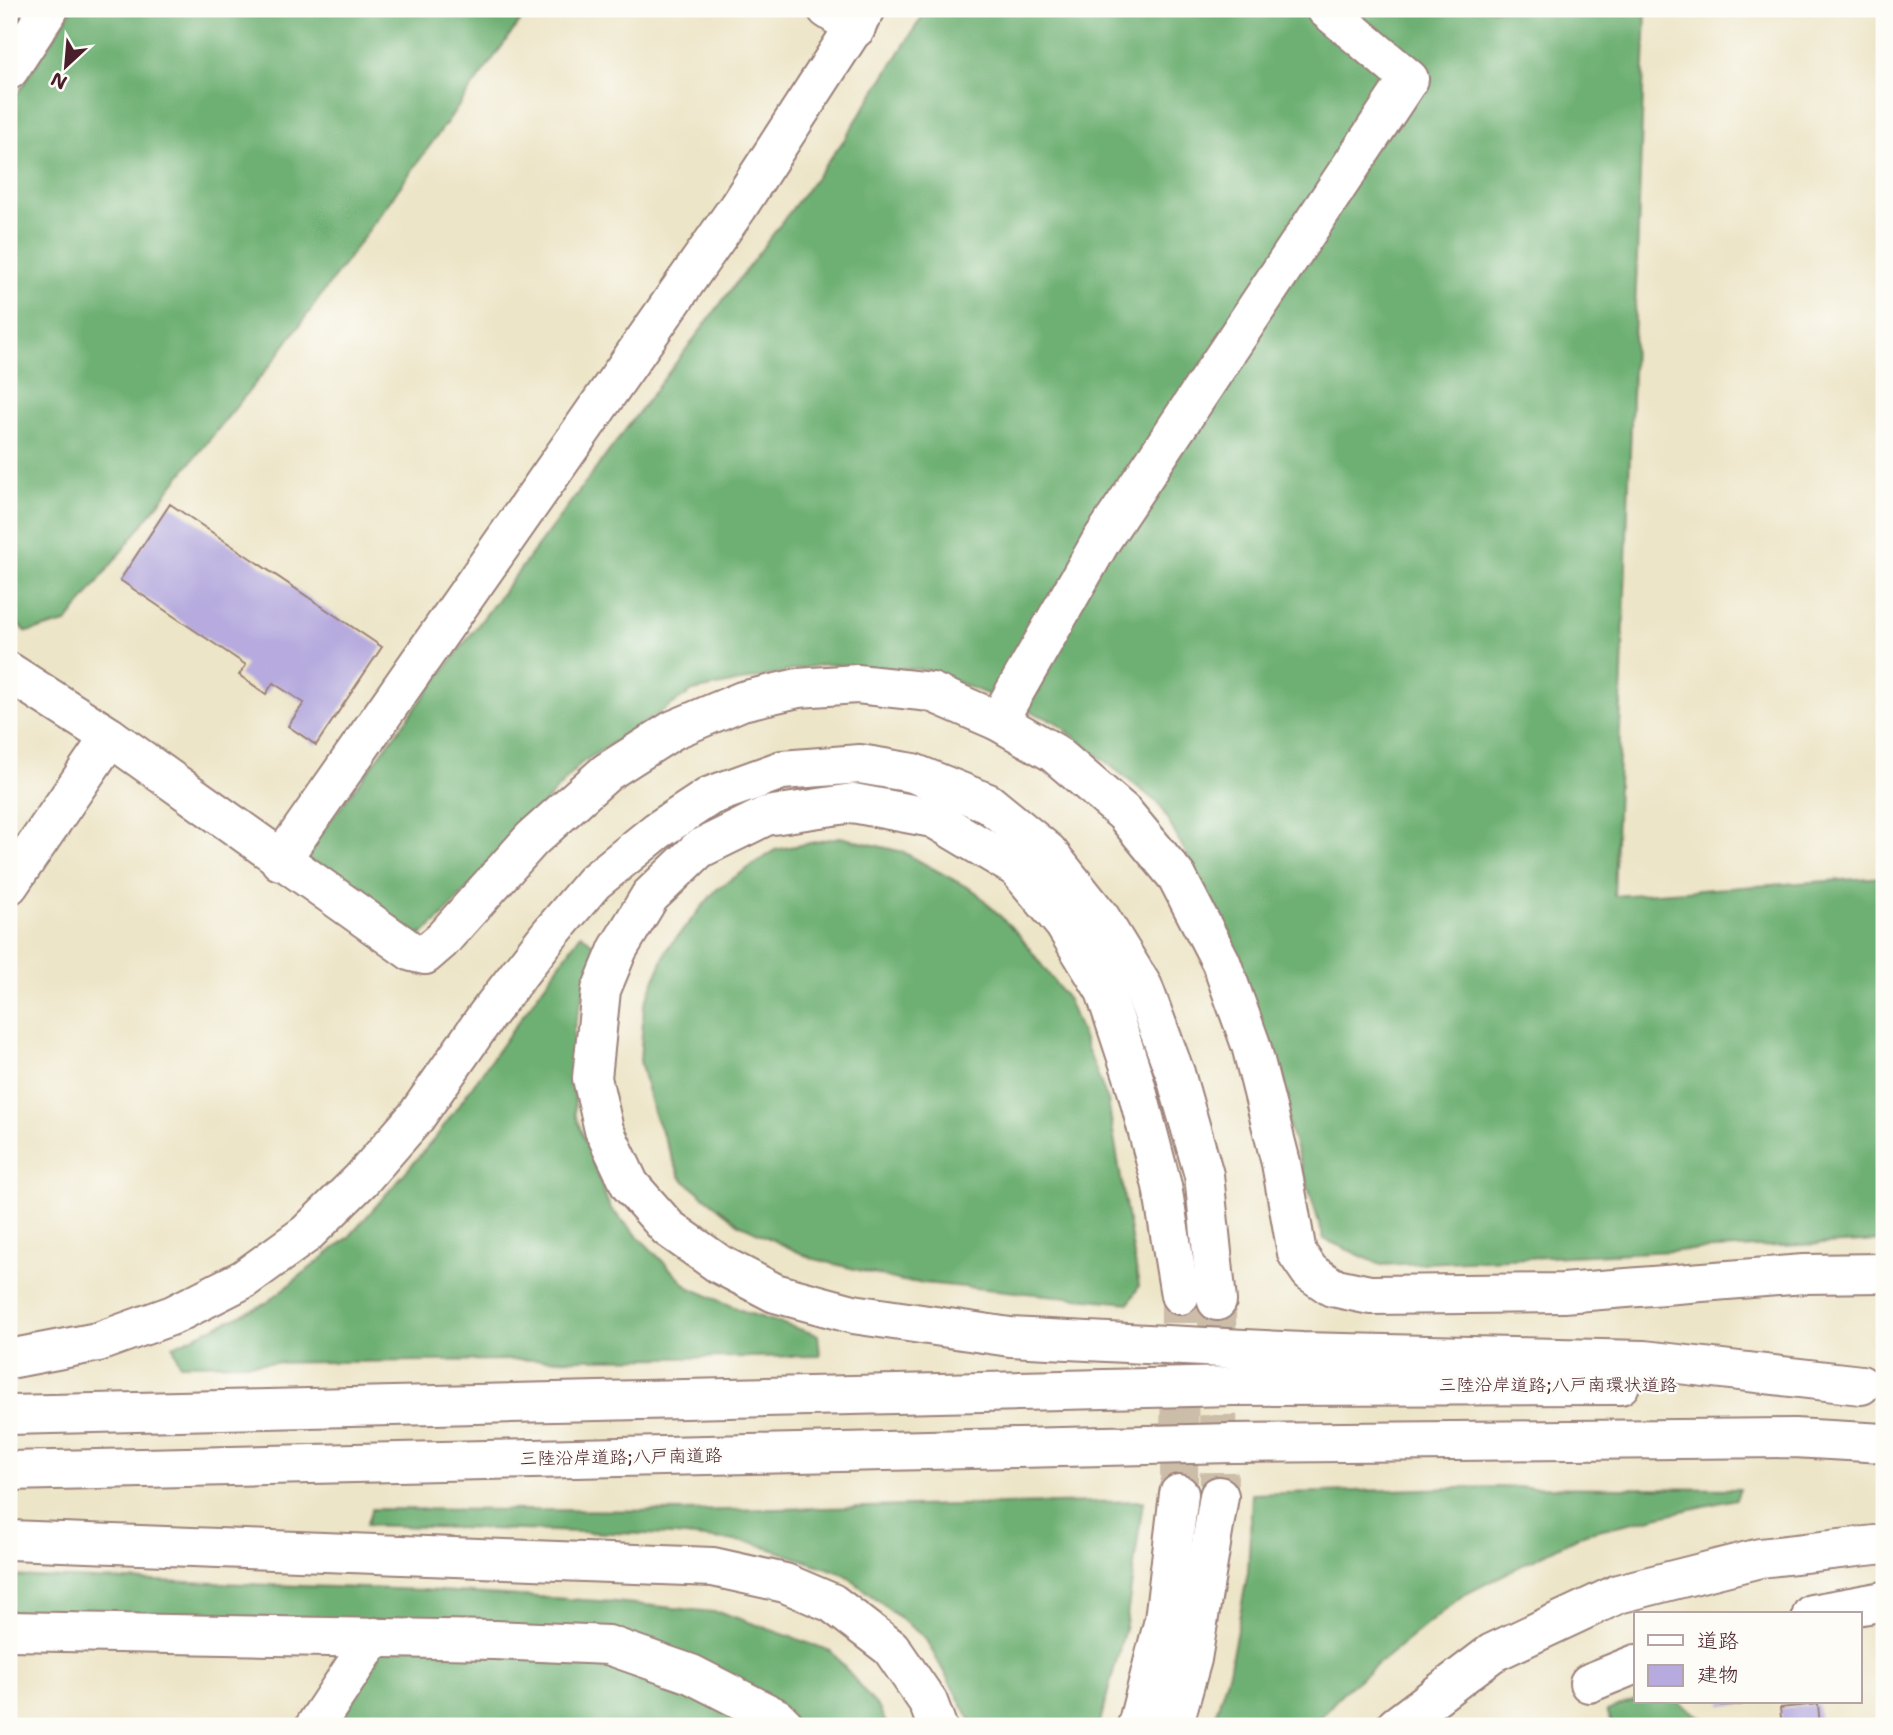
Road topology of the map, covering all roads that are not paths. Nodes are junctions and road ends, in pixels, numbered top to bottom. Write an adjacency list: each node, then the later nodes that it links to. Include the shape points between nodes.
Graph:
1 (49, 9): 4 (main road)
2 (1326, 9): 6 (main road, via 1409,79 1101,541)
3 (850, 15): 8 (main road, via 738,207)
4 (9, 70)
5 (9, 671): 7 (main road)
6 (998, 720): 8 (main road, via 931,692 857,684 798,688 742,701 673,730 607,772 532,839 425,955 412,952); 10 (main road, via 1054,753 1124,813 1177,877 1221,962 1251,1045 1281,1163 1297,1253 1310,1272 1332,1287 1370,1295 1563,1293 1804,1274)
7 (110, 737): 8 (main road); 9 (main road)
8 (280, 861)
9 (9, 885)
10 (1884, 1273)
11 (1180, 1295): 14 (main road, via 1163,1186 1105,991 1064,924 1017,868 933,818 853,803 766,816 699,849 650,896 618,949 601,990 592,1078 604,1130 630,1185 668,1228 719,1264 775,1293 853,1314 1010,1337 1302,1352 1644,1360)
12 (1217, 1301): 13 (main road, via 1204,1175 1175,1073 1143,987 1100,917 1048,852 988,803 913,773 860,764 782,769 710,796 594,882 487,1015 416,1117 361,1180 306,1234 244,1279 173,1315 97,1342)
13 (9, 1359)
14 (1872, 1385): 15 (main road, 三陸沿岸道路;八戸南環状道路, via 1233,1386)
15 (9, 1415)
16 (1884, 1443): 17 (main road, 三陸沿岸道路;八戸南道路, via 1794,1438 1233,1443)
17 (9, 1471)
18 (1179, 1494): 31 (main road, via 1164,1620)
19 (1219, 1496): 32 (main road, via 1192,1658)
20 (9, 1540): 30 (main road, via 713,1567 785,1583 832,1603 891,1648 928,1702)
21 (1884, 1544): 33 (main road, via 1760,1558 1618,1594 1492,1653)
22 (1884, 1601): 23 (main road)
23 (1823, 1612)
24 (9, 1631): 25 (main road)
25 (374, 1637): 28 (main road); 29 (main road, via 608,1645 691,1674)
26 (1634, 1665): 27 (main road)
27 (1589, 1683)
28 (315, 1726)
29 (785, 1726)
30 (937, 1726)
31 (1137, 1726)
32 (1172, 1726)
33 (1396, 1726)

